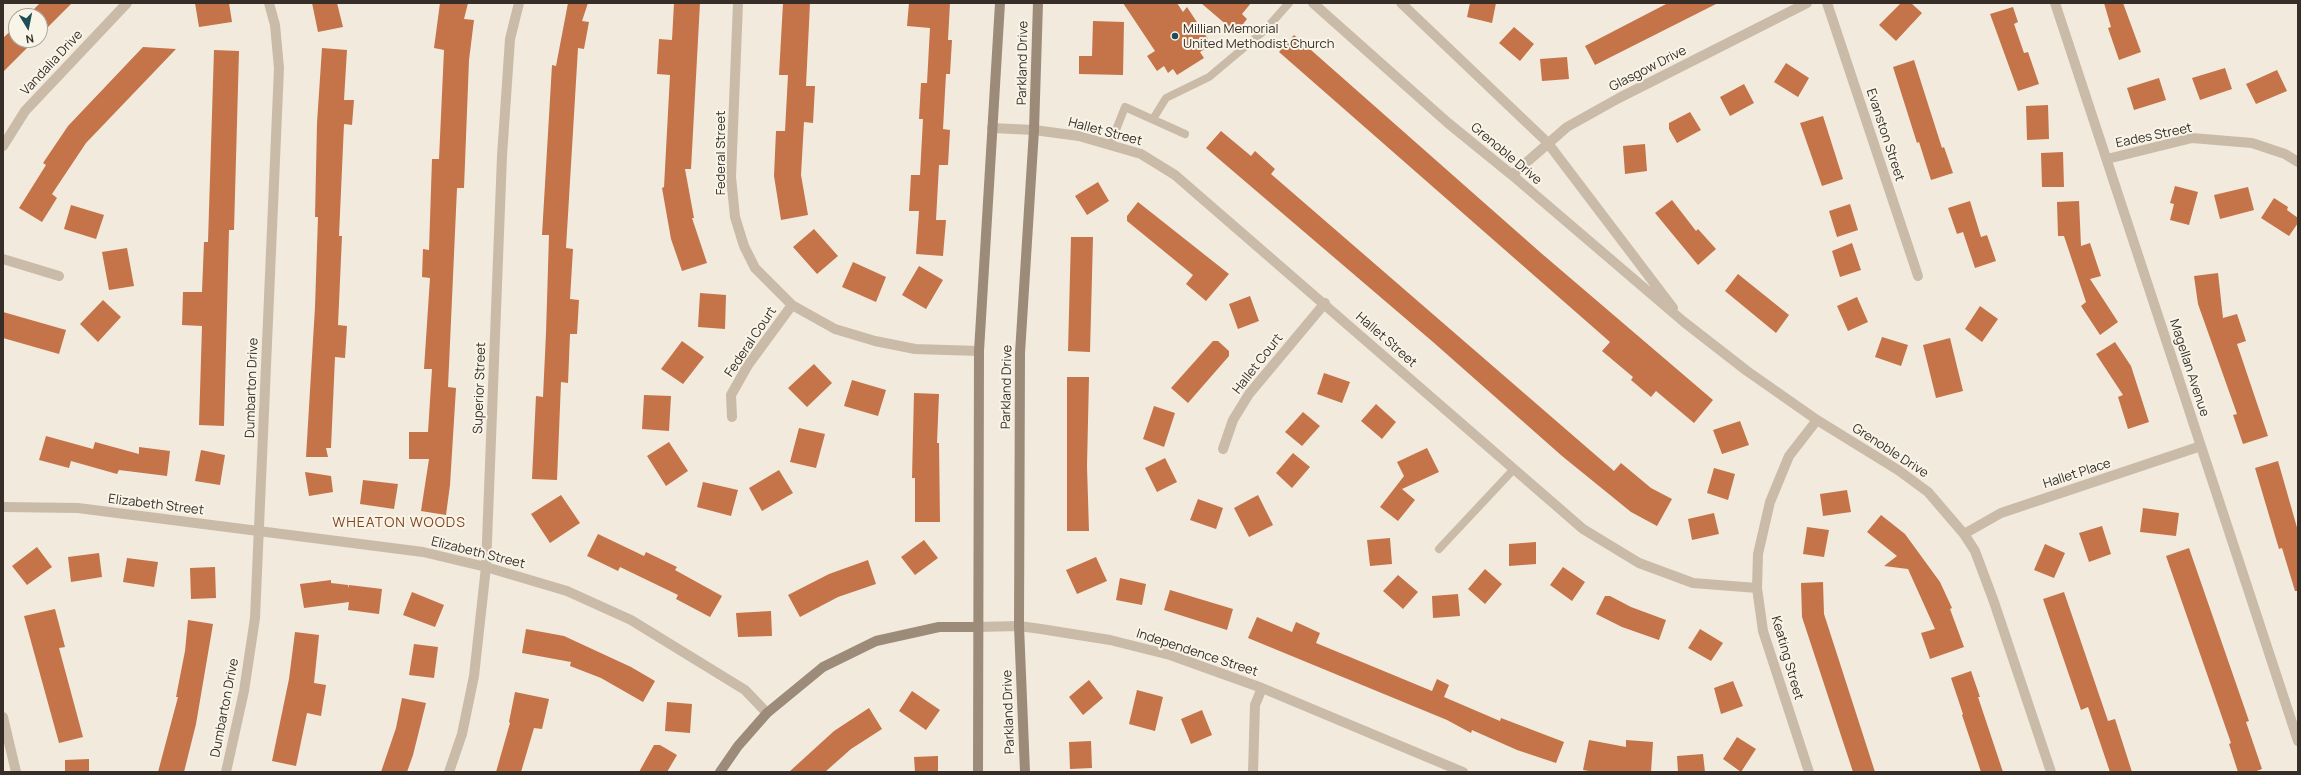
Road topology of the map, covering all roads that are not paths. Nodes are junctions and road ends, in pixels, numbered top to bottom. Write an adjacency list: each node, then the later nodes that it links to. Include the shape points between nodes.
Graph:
1 (127, 3): 19 (street, Vandalia Drive, via 25,112)
2 (269, 3): 36 (street, Dumbarton Drive, via 275,26 279,68)
3 (519, 3): 39 (street, Superior Street, via 510,39 502,156)
4 (738, 3): 27 (street, Federal Street, via 731,176 735,217 744,246 755,268)
5 (1000, 3): 14 (street, Parkland Drive)
6 (1038, 3): 15 (street, Parkland Drive)
7 (1289, 3): 13 (lane, via 1266,30 1209,77 1166,98)
8 (1313, 3): 22 (street, Grenoble Drive, via 1448,123)
9 (1807, 3): 17 (street, Glasgow Drive, via 1620,98 1567,127)
10 (1827, 3): 25 (street, Evanston Street)
11 (2055, 3): 20 (street, Magellan Avenue)
12 (1403, 4): 17 (street, Grenoble Drive)
13 (1153, 119): 16 (lane); 18 (lane, via 1125,107)
14 (992, 128): 15 (street, Hallet Street); 29 (street, Parkland Drive)
15 (1034, 130): 18 (street, Hallet Street, via 1079,136); 41 (street, Parkland Drive, via 1020,353)
16 (1185, 134)
17 (1547, 142): 22 (street, Glasgow Drive); 28 (street, Grenoble Drive)
18 (1110, 145): 26 (street, Hallet Street, via 1141,154 1175,175)
19 (3, 146)
20 (2107, 159): 21 (street, Eades Street, via 2192,138 2252,143 2285,154); 32 (street, Magellan Avenue)
21 (2298, 162)
22 (1512, 175): 28 (street, Grenoble Drive)
23 (3, 259): 24 (street)
24 (59, 276)
25 (1918, 276)
26 (1325, 303): 33 (street, Hallet Court, via 1249,394 1233,420); 34 (street, Hallet Street)
27 (792, 305): 29 (street, Federal Street, via 835,329 875,341 915,349); 30 (street, Federal Court, via 748,365 731,395)
28 (1684, 322): 31 (street, Grenoble Drive, via 1747,371)
29 (979, 351): 42 (street, Parkland Drive)
30 (732, 417)
31 (1817, 420): 37 (street, Grenoble Drive, via 1898,470 1928,492); 40 (street, Keating Street, via 1789,456 1770,502 1758,554)
32 (2202, 446): 37 (street, Hallet Place, via 2001,513); 46 (street, Magellan Avenue)
33 (1223, 448)
34 (1514, 469): 38 (lane); 40 (street, Hallet Street, via 1583,529 1639,563 1693,583)
35 (3, 507): 36 (street, Elizabeth Street, via 78,508)
36 (259, 531): 39 (street, Elizabeth Street, via 423,552); 48 (street, Dumbarton Drive, via 254,626 244,691)
37 (1964, 534): 56 (street, Grenoble Drive, via 1975,551 1994,602)
38 (1439, 549)
39 (486, 567): 44 (street, Elizabeth Street, via 567,591 631,620 745,690); 49 (street, Superior Street, via 474,676 462,734)
40 (1757, 588): 55 (street, Keating Street, via 1763,631)
41 (1019, 626): 42 (street, Independence Street); 43 (street, Independence Street, via 1117,642 1170,655); 52 (street, Parkland Drive)
42 (978, 627): 44 (street, Independence Street, via 939,627 876,641 823,667); 51 (street, Parkland Drive)
43 (1262, 688): 53 (street, via 1255,705); 54 (street, Independence Street)
44 (767, 713): 50 (street, Independence Street, via 738,746)
45 (3, 717): 47 (street)
46 (2298, 741)
47 (16, 772)
48 (226, 772)
49 (449, 772)
50 (720, 772)
51 (978, 772)
52 (1025, 772)
53 (1254, 772)
54 (1463, 772)
55 (1808, 772)
56 (2050, 772)

